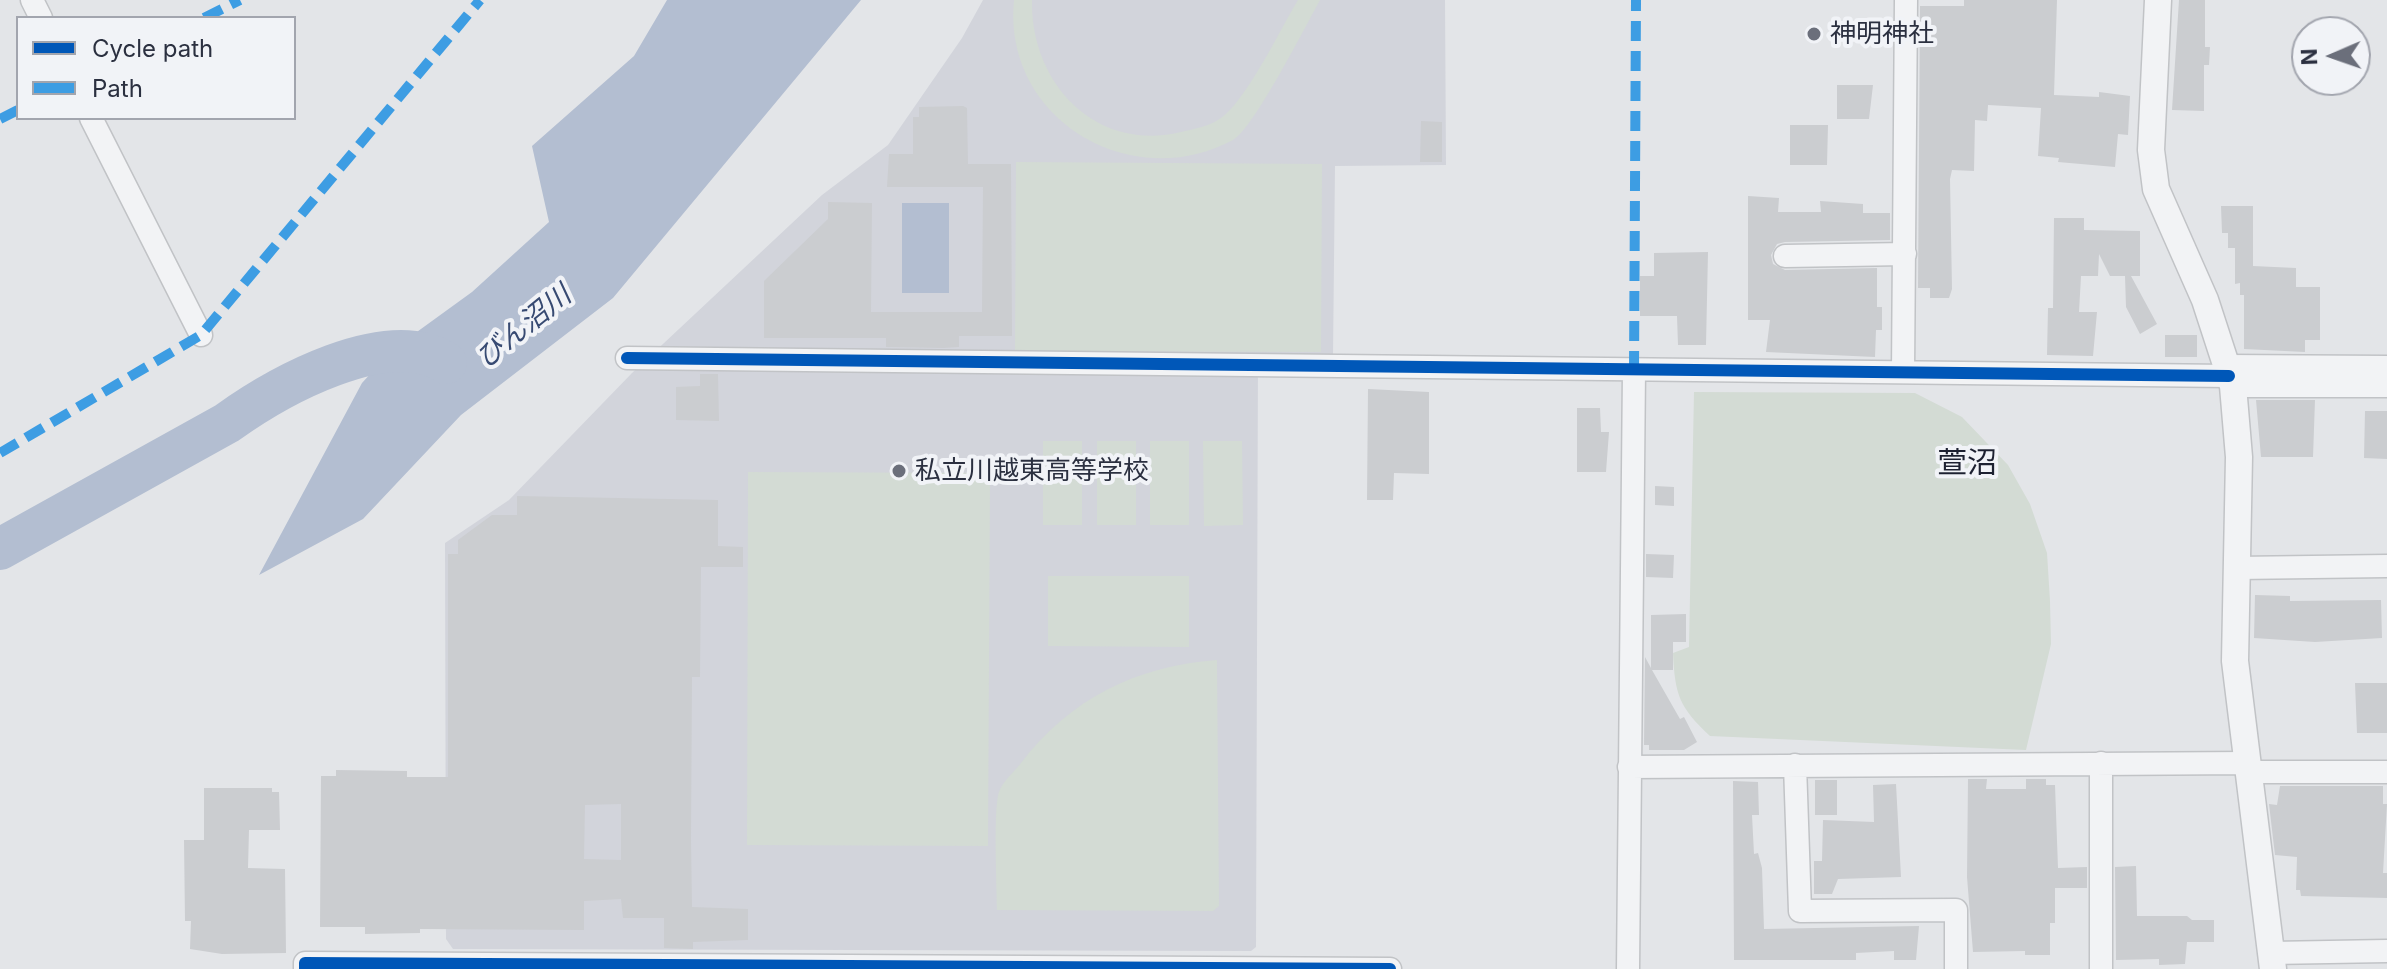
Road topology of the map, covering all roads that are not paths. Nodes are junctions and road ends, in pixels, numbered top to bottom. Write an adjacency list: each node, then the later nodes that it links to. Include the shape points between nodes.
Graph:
1 (1906, 0): 4 (street)
2 (2158, 0): 11 (street, via 2152,168)
3 (92, 120): 6 (street)
4 (1905, 254): 5 (street); 10 (street)
5 (1785, 256)
6 (201, 335)
7 (627, 358): 9 (street)
8 (2387, 367): 12 (street)
9 (1634, 371): 10 (street); 18 (street)
10 (1903, 372): 11 (street)
11 (2229, 376): 12 (street); 15 (street, via 2239,457)
12 (2299, 376): 13 (street)
13 (2387, 386)
14 (2387, 566): 15 (street)
15 (2237, 568): 19 (street, via 2235,661)
16 (2101, 763): 17 (street); 19 (street); 28 (street)
17 (1795, 765): 18 (street); 27 (street, via 1800,911 1956,910)
18 (1629, 767): 26 (street)
19 (2248, 768): 20 (street); 22 (street)
20 (2387, 772)
21 (2387, 951): 22 (street)
22 (2272, 961)
23 (966, 967): 24 (street, via 305,963); 25 (street)
24 (305, 969)
25 (1390, 969)
26 (1628, 969)
27 (1956, 969)
28 (2101, 969)

